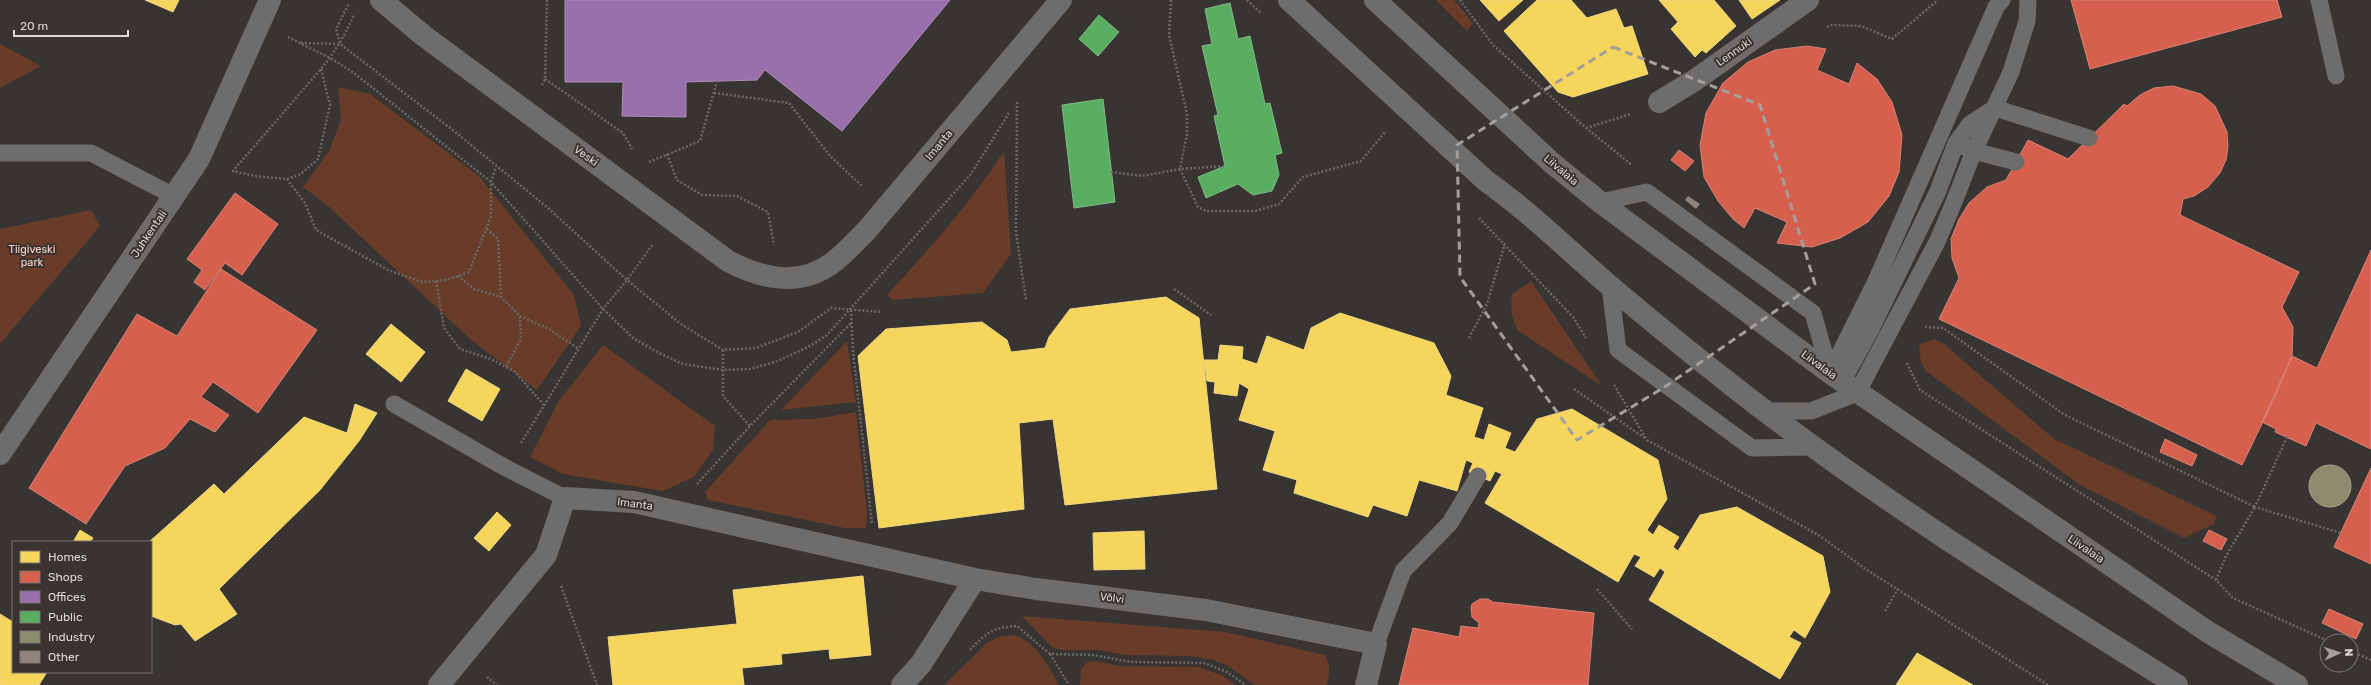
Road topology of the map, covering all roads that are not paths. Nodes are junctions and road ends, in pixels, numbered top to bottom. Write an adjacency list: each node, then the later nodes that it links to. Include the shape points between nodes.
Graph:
1 (270, 0): 18 (street, Juhkentali, via 199,159)
2 (381, 0): 20 (street, Veski, via 424,36 728,261 750,273 781,279)
3 (1061, 0): 20 (street, Imanta, via 885,208 836,261)
4 (1289, 0): 21 (main road, via 1486,181 1515,201)
5 (1375, 0): 19 (main road, Liivalaia, via 1552,163)
6 (1808, 0): 11 (street, Lennuki, via 1695,80)
7 (2002, 0): 22 (lane, via 1996,7 1876,280)
8 (2028, 0): 12 (lane, via 2027,21 2011,72)
9 (2319, 0): 10 (lane)
10 (2336, 76)
11 (1659, 102)
12 (1995, 108): 13 (lane); 14 (lane, via 1970,124); 15 (lane)
13 (2089, 138)
14 (1956, 143): 15 (lane); 22 (lane, via 1938,191)
15 (1974, 151): 17 (lane); 22 (lane, via 1937,242)
16 (0, 153): 18 (lane, via 90,153)
17 (2016, 162)
18 (174, 196): 26 (street, Juhkentali)
19 (1600, 202): 22 (main road, Liivalaia); 22 (lane, via 1647,192 1812,313)
20 (806, 277)
21 (1610, 286): 24 (main road); 25 (lane, via 1618,350 1752,448)
22 (1843, 382): 24 (lane, via 1811,411); 36 (main road, Liivalaia, via 2208,632)
23 (394, 404): 28 (lane, via 506,468)
24 (1765, 411): 25 (main road)
25 (1814, 447): 35 (main road, via 2028,592)
26 (0, 454)
27 (1478, 476): 31 (lane, via 1450,523 1403,571)
28 (565, 498): 29 (street, Imanta, via 634,502); 32 (street, via 546,555)
29 (876, 556): 30 (street, Võlvi)
30 (975, 579): 31 (street, Võlvi, via 1206,610); 33 (street, via 921,664)
31 (1376, 644): 34 (street)
32 (439, 685)
33 (902, 685)
34 (1366, 685)
35 (2177, 685)
36 (2297, 685)

